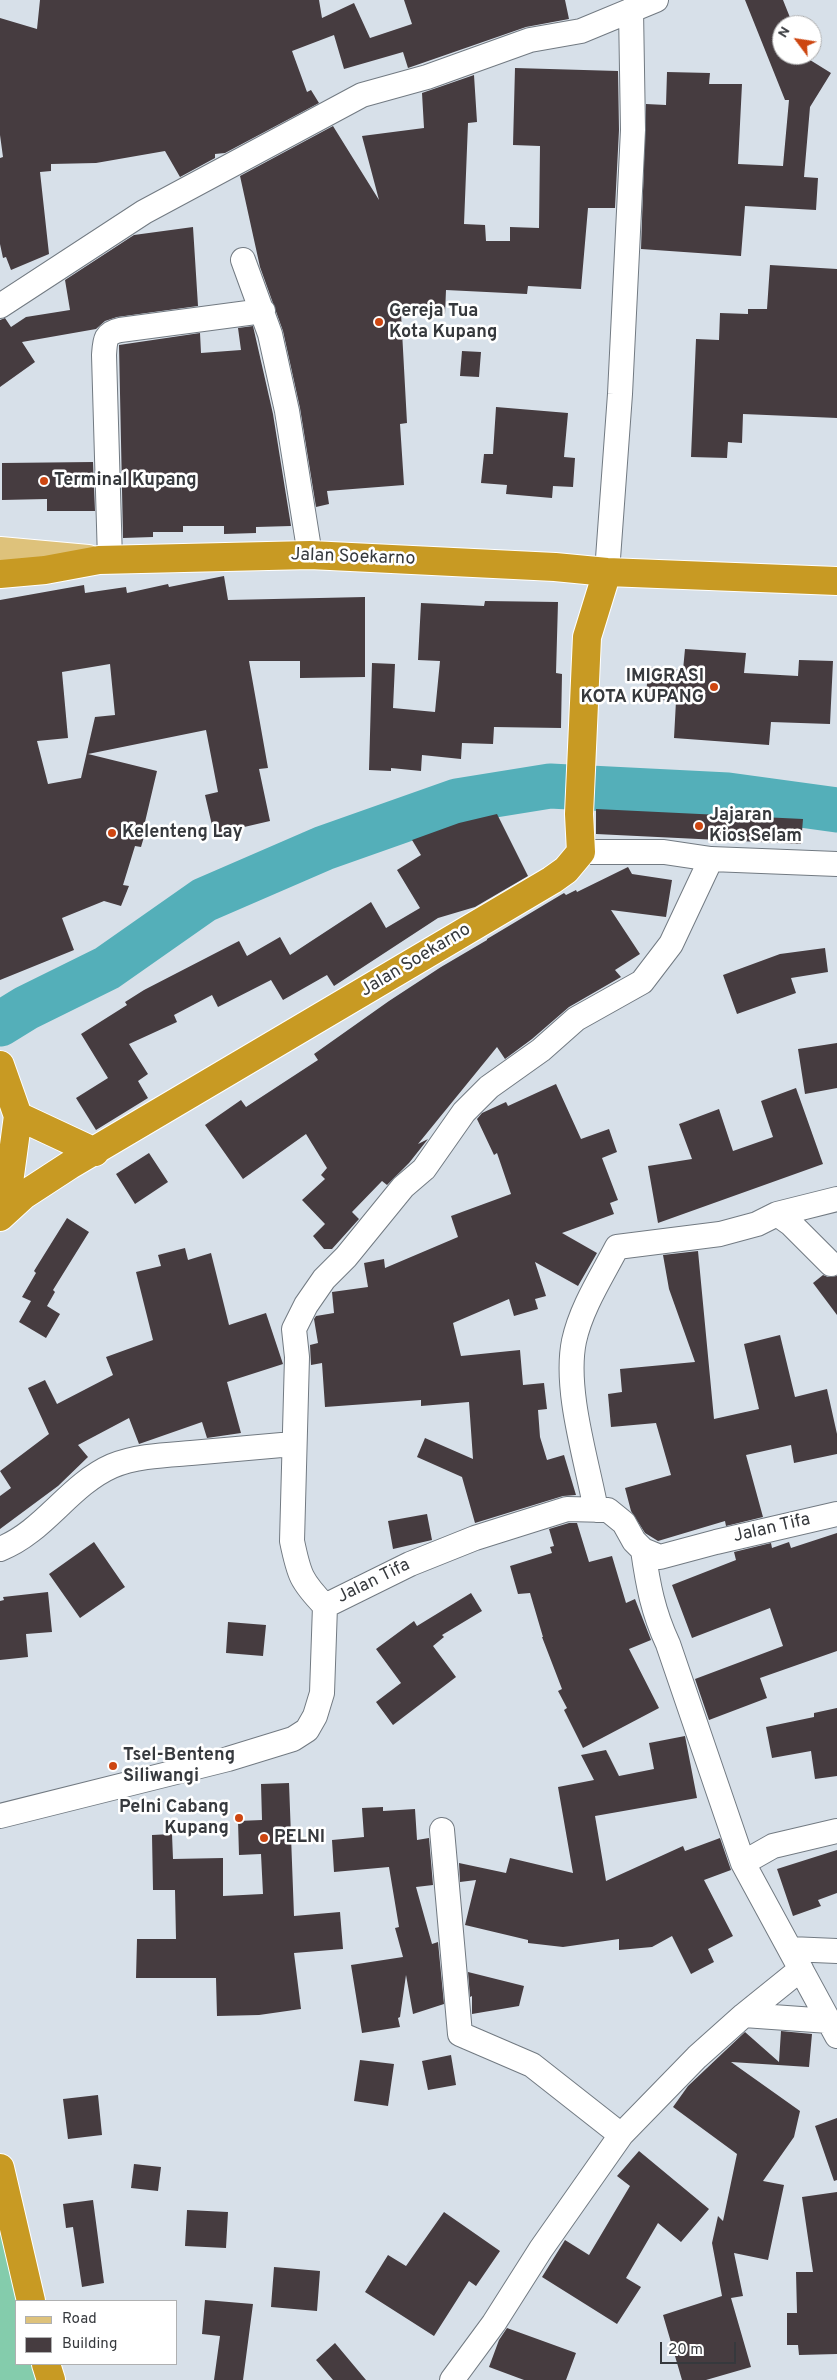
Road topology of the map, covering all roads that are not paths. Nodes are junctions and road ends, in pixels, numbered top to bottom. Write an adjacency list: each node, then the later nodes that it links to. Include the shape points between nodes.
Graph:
1 (656, 0): 2 (street)
2 (631, 10): 4 (street, via 581,31 530,40 427,77 362,95 144,212); 9 (street, via 633,130 620,394)
3 (243, 260): 5 (street)
4 (0, 306)
5 (263, 311): 7 (street, via 287,411); 8 (street, via 120,330 106,336)
6 (0, 551): 8 (main road)
7 (310, 555): 8 (highway, Jalan Soekarno); 9 (highway, Jalan Soekarno)
8 (105, 560): 10 (highway, Jalan Soekarno)
9 (607, 572): 11 (highway, Jalan Soekarno); 12 (highway, via 587,637 579,814)
10 (0, 574)
11 (837, 581)
12 (581, 852): 13 (street, via 664,852); 17 (highway, Jalan Soekarno, via 566,870 552,880)
13 (711, 859): 14 (street); 22 (street, via 671,944 642,982 576,1019 541,1050 489,1087 464,1112 424,1169 403,1187 306,1305 294,1329)
14 (837, 864)
15 (1, 1067): 16 (highway)
16 (18, 1116): 17 (highway); 20 (highway)
17 (95, 1152): 20 (highway, Jalan Soekarno, via 38,1185)
18 (837, 1199): 19 (street)
19 (777, 1214): 21 (street); 23 (street, via 757,1224 720,1234 617,1247 574,1340 572,1367 578,1424)
20 (2, 1215)
21 (831, 1264)
22 (293, 1444): 25 (street, via 147,1457 112,1466 84,1483 34,1529); 27 (street, via 292,1541 297,1567 305,1586)
23 (596, 1510): 26 (street, Jalan Tifa, via 614,1513); 27 (street, Jalan Tifa, via 567,1509 475,1538 410,1564)
24 (837, 1514): 26 (street, Jalan Tifa, via 660,1557)
25 (0, 1549)
26 (643, 1550): 31 (street, via 649,1595)
27 (325, 1606): 28 (street, Jalan Tifa, via 322,1693 307,1730 293,1739 228,1759)
28 (0, 1816)
29 (442, 1830): 36 (street, via 460,2034 532,2066)
30 (837, 1831): 31 (street, via 773,1846)
31 (743, 1862): 33 (street)
32 (837, 1952): 33 (street)
33 (795, 1959): 34 (street); 35 (street)
34 (744, 2015): 35 (street); 36 (street, via 697,2057)
35 (833, 2028)
36 (621, 2135): 41 (street)
37 (0, 2168): 38 (highway)
38 (31, 2300)
39 (46, 2365): 40 (highway)
40 (51, 2380)
41 (452, 2380)

